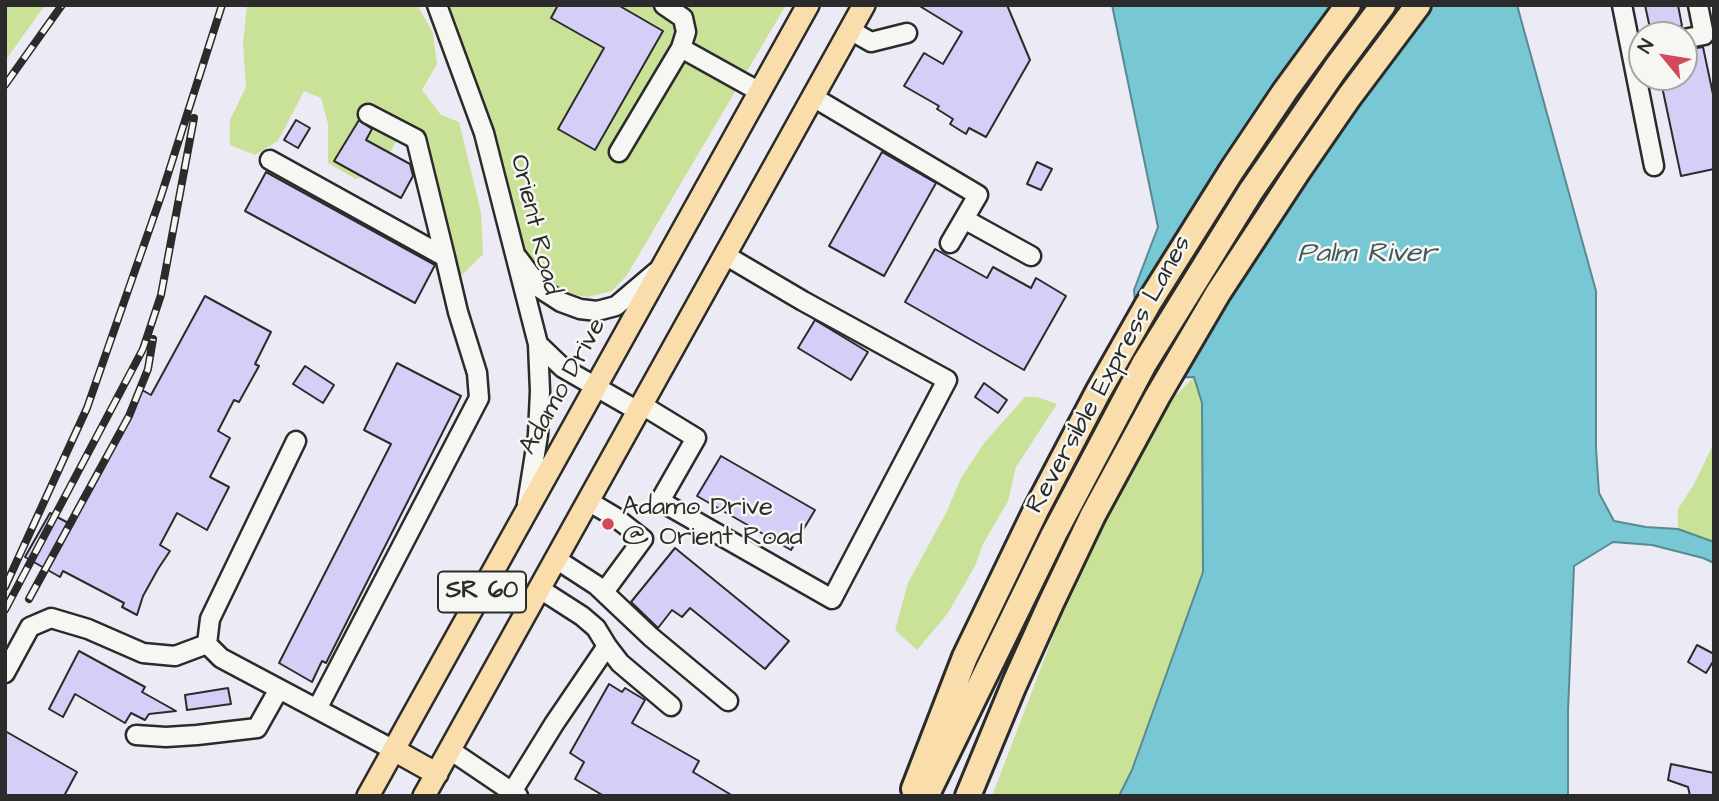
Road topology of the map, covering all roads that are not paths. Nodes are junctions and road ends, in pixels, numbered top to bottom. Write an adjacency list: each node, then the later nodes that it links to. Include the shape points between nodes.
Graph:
1 (438, 5): 24 (street, Orient Road, via 484,133)
2 (664, 5): 14 (street, via 683,19 686,32)
3 (808, 5): 16 (main road, Adamo Drive / SR 60)
4 (864, 5): 11 (main road, SR 60)
5 (1348, 5): 51 (highway, via 1232,170 1098,392 965,657)
6 (1383, 5): 52 (highway, Reversible Express Lanes, via 1251,191 1151,353 1060,523)
7 (1418, 5): 53 (highway, via 1298,171 1157,397 1051,603)
8 (1622, 5): 10 (street)
9 (1698, 5): 13 (street, via 1704,35)
10 (1628, 23)
11 (850, 30): 12 (street, via 871,42); 17 (main road, SR 60)
12 (907, 33)
13 (1698, 36)
14 (681, 48): 16 (street); 19 (street)
15 (1643, 91): 21 (street)
16 (760, 92): 28 (main road, Adamo Drive / SR 60)
17 (813, 97): 22 (street, via 978,195); 25 (main road, SR 60)
18 (368, 114): 27 (street, via 416,139)
19 (619, 152)
20 (270, 160): 27 (street)
21 (1654, 166)
22 (964, 219): 23 (street); 26 (street)
23 (950, 243)
24 (513, 252): 28 (street, via 541,289 561,302 597,311 616,306); 29 (street, Orient Road)
25 (725, 255): 31 (main road, SR 60); 31 (street, via 947,380 832,599 660,501 696,438)
26 (1031, 256)
27 (445, 257): 44 (street, via 477,373 479,398)
28 (662, 268): 30 (main road, Adamo Drive / SR 60)
29 (538, 344): 30 (street, via 563,368); 34 (street, Orient Road, via 538,435)
30 (596, 388): 31 (street); 34 (main road, Adamo Drive / SR 60)
31 (640, 408): 33 (main road, SR 60)
32 (296, 441): 38 (street, via 210,619)
33 (588, 501): 35 (main road, SR 60); 37 (street, via 643,539)
34 (525, 516): 46 (main road, Adamo Drive / SR 60)
35 (556, 559): 36 (main road, SR 60); 37 (street)
36 (540, 589): 39 (street, via 582,616); 47 (main road, SR 60)
37 (604, 592): 42 (street)
38 (207, 644): 40 (street, via 175,656 143,653 51,618 30,627); 41 (street, via 221,658)
39 (607, 646): 43 (street, via 620,663); 49 (street, via 554,724)
40 (5, 673)
41 (279, 689): 44 (street); 45 (street, via 257,728)
42 (728, 701)
43 (671, 706)
44 (317, 709): 46 (street)
45 (136, 736)
46 (394, 750): 48 (main road); 50 (main road, Adamo Drive / SR 60)
47 (450, 750): 48 (main road, SR 60); 49 (street)
48 (432, 789)
49 (515, 794)
50 (368, 796)
51 (911, 796)
52 (926, 796)
53 (968, 796)

